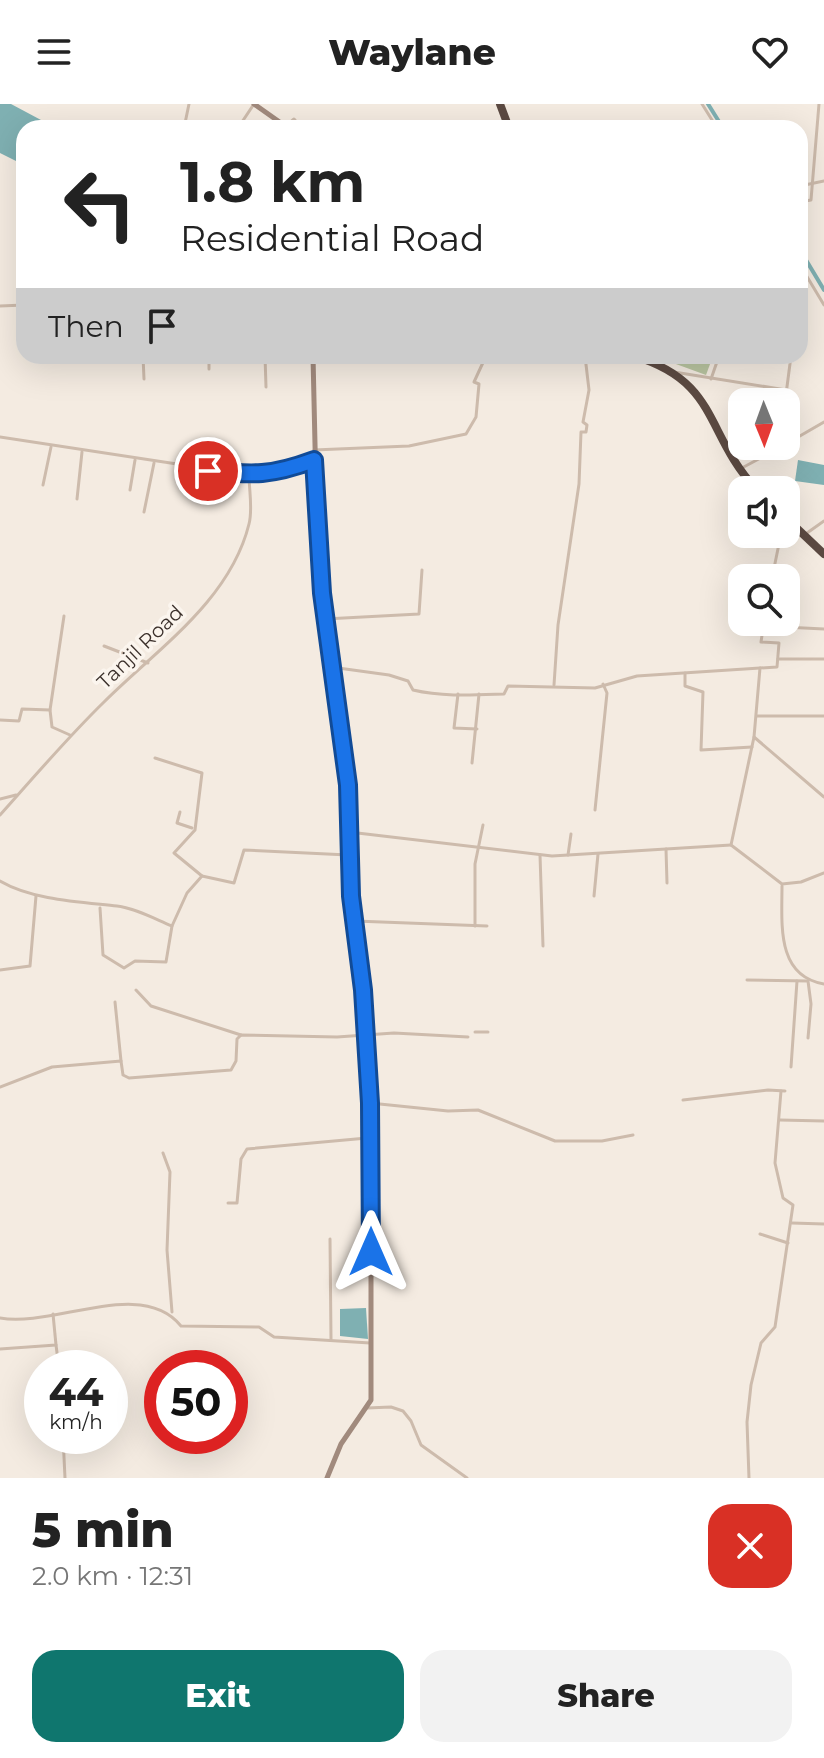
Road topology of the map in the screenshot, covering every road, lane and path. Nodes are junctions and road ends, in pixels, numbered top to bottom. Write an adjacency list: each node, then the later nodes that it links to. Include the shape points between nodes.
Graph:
1 (254, 104): 3 (main road)
2 (819, 104): 5 (street)
3 (277, 120)
4 (824, 181): 5 (street)
5 (811, 184): 6 (street); 7 (street)
6 (808, 185)
7 (808, 201)
8 (808, 278): 9 (street)
9 (824, 305)
10 (143, 364): 21 (street)
11 (209, 364): 19 (street)
12 (265, 364): 23 (street)
13 (313, 364): 30 (main road)
14 (482, 364): 30 (street, via 474,382 479,384 476,417 466,434 409,446)
15 (586, 364): 61 (street, via 587,425 581,432)
16 (654, 364): 20 (highway)
17 (716, 364): 22 (street)
18 (790, 364): 25 (street)
19 (209, 369)
20 (674, 372): 22 (street); 36 (highway, via 695,390)
21 (144, 379)
22 (711, 379): 24 (street)
23 (266, 387)
24 (772, 388)
25 (786, 388)
26 (824, 422): 27 (street)
27 (800, 436)
28 (0, 437): 29 (street)
29 (51, 447): 31 (street); 39 (street)
30 (314, 450): 33 (main road)
31 (82, 452): 32 (street); 41 (street)
32 (135, 460): 35 (street); 40 (street)
33 (314, 460): 37 (street, via 291,471); 49 (main road)
34 (756, 460): 36 (street)
35 (154, 463): 37 (street); 42 (street)
36 (740, 469): 38 (highway)
37 (249, 475): 56 (street, Tanjil Road, via 250,523 233,561 181,633)
38 (746, 476)
39 (43, 485)
40 (130, 490)
41 (77, 499)
42 (144, 512)
43 (824, 521): 45 (street)
44 (800, 531): 45 (highway)
45 (805, 536): 46 (highway)
46 (824, 554)
47 (422, 570): 49 (street, via 419,614)
48 (64, 616): 64 (street)
49 (325, 619): 57 (main road)
50 (800, 627): 51 (street)
51 (824, 629)
52 (762, 636): 54 (street, via 761,642 779,643)
53 (104, 646): 56 (street)
54 (778, 659): 55 (street); 58 (street, via 777,667)
55 (824, 659)
56 (148, 663): 69 (street, Tanjil Road)
57 (331, 667): 62 (street, via 389,675 429,694); 82 (main road, via 348,785)
58 (760, 668): 59 (street); 65 (street)
59 (685, 673): 60 (street); 71 (street, via 685,686 703,692 701,750)
60 (603, 684): 61 (street); 77 (street, via 607,693)
61 (554, 685): 63 (street, via 508,686 503,694)
62 (458, 694): 63 (street); 68 (street, via 454,728)
63 (479, 694): 68 (street)
64 (50, 710): 67 (street, via 22,709 19,721); 69 (street, via 52,727)
65 (757, 716): 66 (street); 70 (street)
66 (824, 716)
67 (0, 720)
68 (477, 729): 73 (street)
69 (70, 735): 74 (street, Tanjil Road)
70 (754, 737): 71 (street); 75 (street)
71 (752, 747): 84 (street)
72 (155, 758): 81 (street, via 202,773)
73 (472, 763)
74 (19, 794): 76 (street); 79 (street, Tanjil Road)
75 (824, 797)
76 (0, 799)
77 (595, 810)
78 (180, 812): 81 (street, via 177,823)
79 (0, 815)
80 (483, 825): 85 (street)
81 (195, 829): 92 (street, via 174,853)
82 (349, 832): 85 (street); 88 (main road)
83 (571, 834): 90 (street)
84 (731, 845): 86 (street); 95 (street)
85 (478, 848): 89 (street); 101 (street)
86 (666, 849): 87 (street); 94 (street)
87 (598, 854): 90 (street); 97 (street)
88 (348, 855): 92 (street, via 246,849 234,883); 99 (main road)
89 (540, 855): 90 (street); 103 (street)
90 (568, 855)
91 (824, 873): 95 (street)
92 (202, 876): 100 (street, via 187,893)
93 (0, 881): 96 (street)
94 (667, 883)
95 (782, 884): 107 (street, via 787,959 808,981)
96 (36, 896): 98 (street); 104 (street, via 30,966)
97 (594, 896)
98 (99, 907): 100 (street, via 119,906); 100 (street, via 103,955 124,968 135,961 166,962)
99 (353, 921): 101 (street); 113 (main road)
100 (172, 926)
101 (475, 926): 102 (street)
102 (487, 926)
103 (543, 946)
104 (0, 970)
105 (747, 980): 106 (street)
106 (797, 981): 115 (street, via 808,981); 117 (street)
107 (824, 984)
108 (136, 990): 112 (street, via 151,1006)
109 (115, 1002): 116 (street)
110 (475, 1032): 111 (street)
111 (488, 1032)
112 (241, 1035): 113 (street); 116 (street, via 231,1070 129,1078 123,1075)
113 (364, 1035): 114 (street); 120 (main road)
114 (468, 1037)
115 (808, 1038)
116 (121, 1061): 118 (street, via 52,1067)
117 (791, 1067)
118 (0, 1087)
119 (683, 1100): 121 (street, via 783,1091)
120 (370, 1103): 123 (street, via 478,1110 555,1141); 124 (main road)
121 (780, 1120): 122 (street); 127 (street, via 775,1163 783,1198 793,1205)
122 (824, 1121)
123 (633, 1135)
124 (371, 1138): 126 (street, via 247,1149 241,1159 237,1203); 136 (main road)
125 (163, 1153): 133 (street, via 170,1172 167,1250)
126 (228, 1203)
127 (792, 1223): 128 (street); 131 (street)
128 (824, 1224)
129 (760, 1234): 131 (street)
130 (330, 1239): 135 (street)
131 (788, 1243): 145 (street, via 775,1327 761,1343 751,1385)
132 (53, 1314): 133 (street, via 153,1306); 134 (street); 137 (street)
133 (172, 1315): 135 (street, via 181,1326 259,1327 274,1337)
134 (0, 1318)
135 (331, 1339): 136 (street)
136 (370, 1343): 140 (main road)
137 (56, 1345): 138 (street); 139 (street)
138 (0, 1349)
139 (57, 1350)
140 (367, 1408): 142 (street, via 403,1411 421,1445); 144 (main road, via 341,1444)
141 (64, 1454): 143 (street)
142 (464, 1477)
143 (65, 1478)
144 (327, 1478)
145 (749, 1478)

